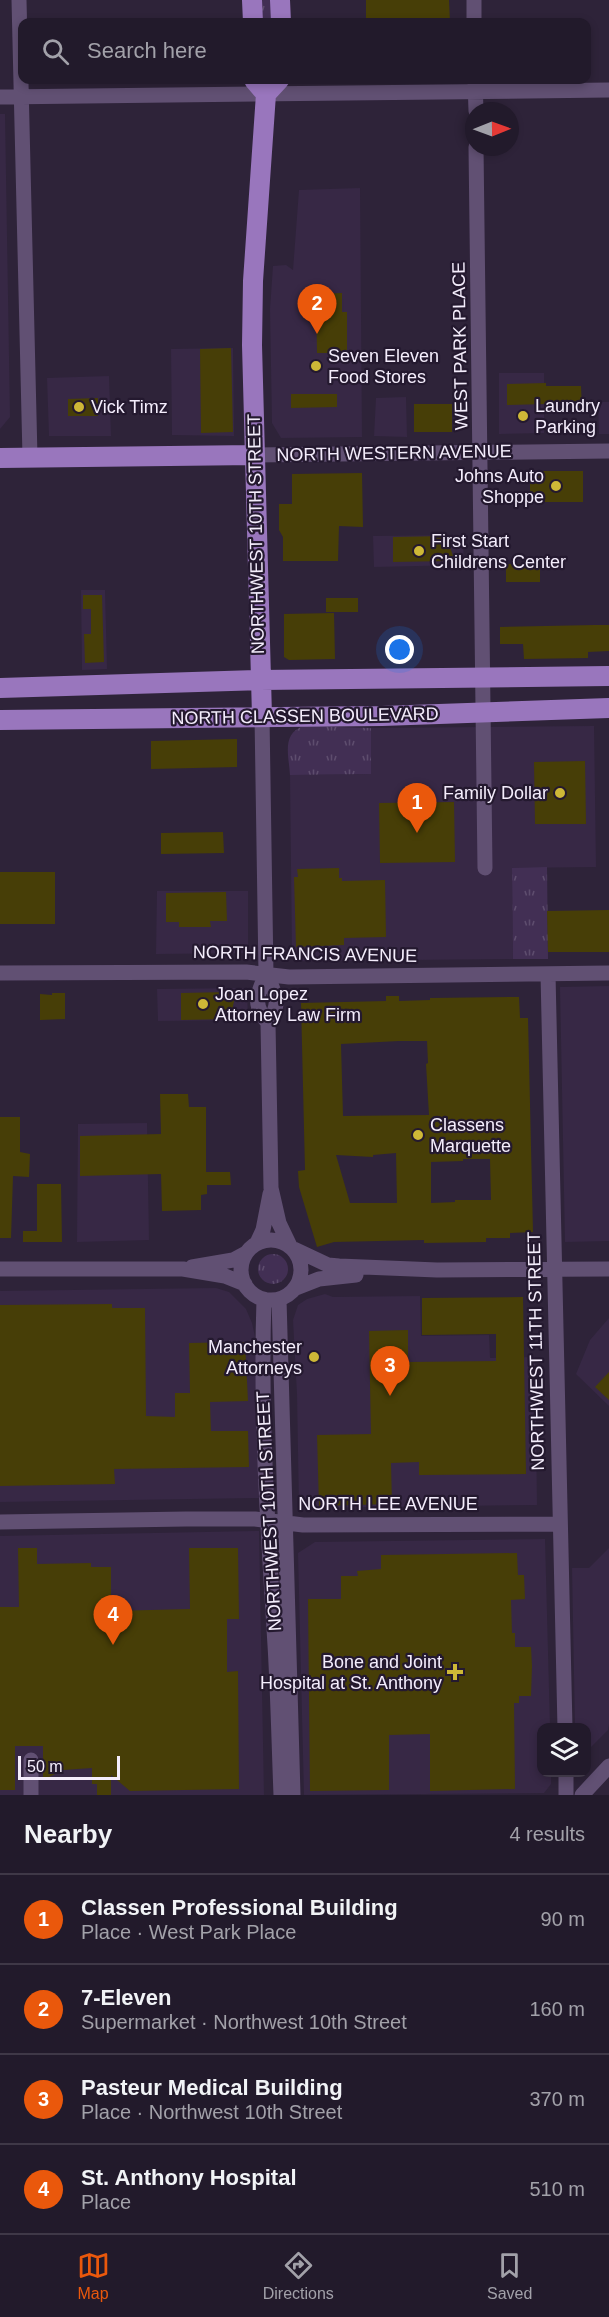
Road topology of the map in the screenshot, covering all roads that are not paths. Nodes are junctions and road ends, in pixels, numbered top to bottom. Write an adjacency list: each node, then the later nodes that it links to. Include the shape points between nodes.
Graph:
1 (19, 0): 5 (street)
2 (252, 0): 6 (main road)
3 (280, 0): 7 (main road)
4 (474, 0): 8 (street)
5 (19, 18)
6 (253, 18)
7 (281, 18)
8 (474, 18)
9 (21, 84): 13 (street)
10 (266, 84): 11 (street); 13 (street); 19 (main road, NORTHWEST 10TH STREET, via 253,281)
11 (475, 86): 12 (street); 15 (street)
12 (609, 90)
13 (21, 97): 14 (street); 20 (street)
14 (0, 98)
15 (476, 102)
16 (476, 156): 18 (street, WEST PARK PLACE)
17 (609, 452): 18 (street, NORTH WESTERN AVENUE)
18 (481, 453): 19 (street, NORTH WESTERN AVENUE); 23 (street, WEST PARK PLACE)
19 (254, 455): 20 (main road, NORTH WESTERN AVENUE); 24 (main road, NORTHWEST 10TH STREET)
20 (30, 457): 21 (main road, NORTH WESTERN AVENUE)
21 (0, 458)
22 (609, 676): 23 (main road, NORTH CLASSEN BOULEVARD)
23 (483, 677): 24 (main road, NORTH CLASSEN BOULEVARD); 27 (street, WEST PARK PLACE)
24 (260, 680): 25 (main road, NORTH CLASSEN BOULEVARD); 28 (main road, NORTHWEST 10TH STREET)
25 (0, 688)
26 (609, 708): 27 (main road, NORTH CLASSEN BOULEVARD)
27 (482, 711): 28 (main road, NORTH CLASSEN BOULEVARD); 30 (street, WEST PARK PLACE)
28 (262, 716): 29 (main road, NORTH CLASSEN BOULEVARD); 33 (street, NORTHWEST 10TH STREET)
29 (0, 720)
30 (485, 868)
31 (0, 973): 33 (street, NORTH FRANCIS AVENUE)
32 (609, 973): 34 (street, NORTH FRANCIS AVENUE)
33 (266, 974): 34 (street, NORTH FRANCIS AVENUE); 35 (street, NORTHWEST 10TH STREET, via 277,1003 268,1023)
34 (548, 974): 40 (street, NORTHWEST 11TH STREET)
35 (271, 1188): 36 (street, NORTHWEST 10TH STREET, via 263,1230); 37 (street, NORTHWEST 10TH STREET, via 279,1223)
36 (252, 1248): 37 (street, via 274,1240); 39 (street, via 233,1260); 43 (street, via 241,1267)
37 (292, 1248): 42 (street, via 328,1265); 44 (street, via 302,1266)
38 (0, 1269): 39 (street)
39 (183, 1269): 43 (street)
40 (554, 1269): 41 (street); 42 (street); 49 (street, NORTHWEST 11TH STREET)
41 (609, 1269)
42 (437, 1270): 44 (street, via 328,1277)
43 (245, 1284): 45 (street, via 253,1294)
44 (296, 1288): 45 (street, via 287,1296)
45 (272, 1299): 46 (street, NORTHWEST 10TH STREET, via 262,1368); 48 (street, NORTHWEST 10TH STREET)
46 (268, 1521): 47 (street, NORTH LEE AVENUE); 48 (street, NORTH LEE AVENUE); 55 (street, NORTHWEST 10TH STREET)
47 (0, 1522)
48 (285, 1523): 49 (street, NORTH LEE AVENUE); 56 (street, NORTHWEST 10TH STREET)
49 (560, 1524): 50 (street, NORTHWEST 11TH STREET)
50 (565, 1723)
51 (31, 1760): 54 (street)
52 (609, 1766): 58 (street)
53 (566, 1777): 57 (street)
54 (31, 1795)
55 (281, 1795)
56 (293, 1795)
57 (566, 1795)
58 (582, 1795)

